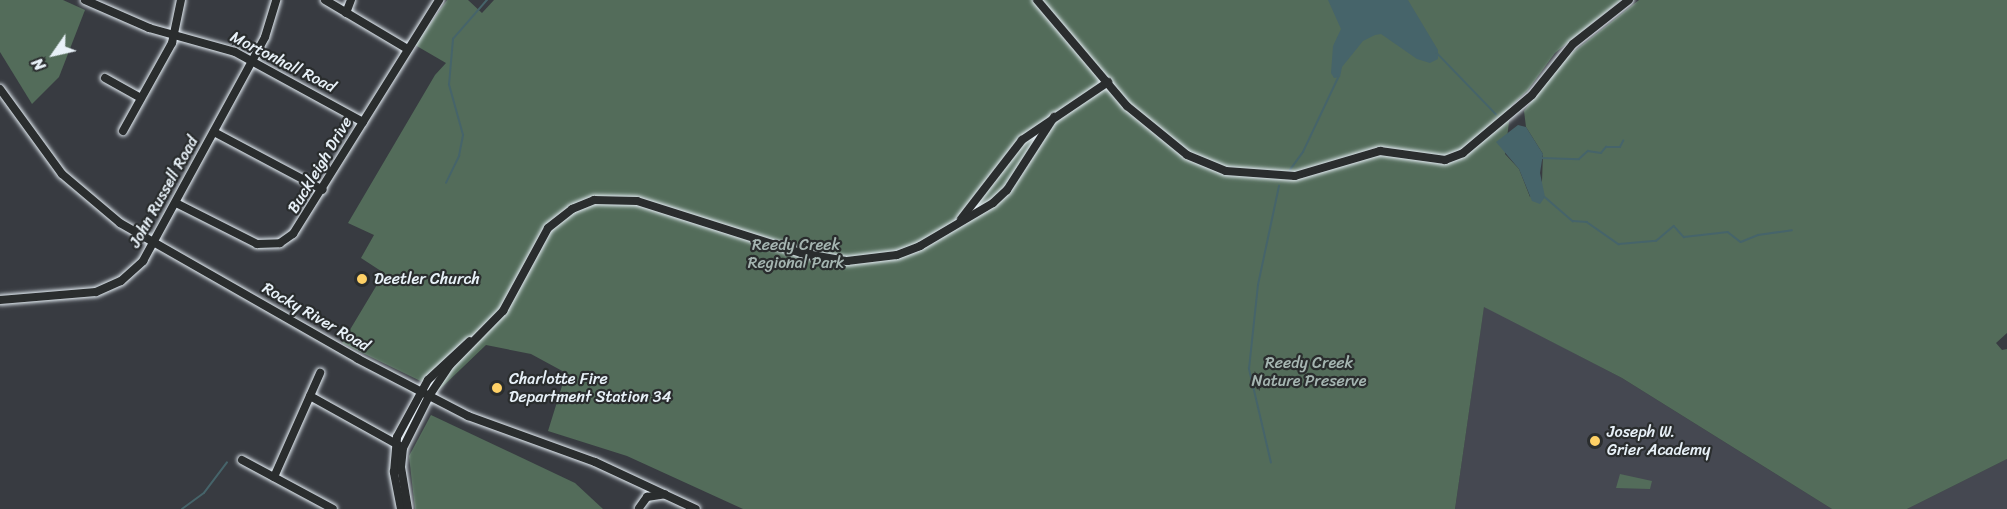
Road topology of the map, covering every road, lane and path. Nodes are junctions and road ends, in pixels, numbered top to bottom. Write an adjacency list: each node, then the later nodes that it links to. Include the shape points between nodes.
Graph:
1 (85, 0): 10 (street, Mortonhall Road)
2 (181, 0): 10 (street)
3 (276, 0): 12 (street, John Russell Road, via 265,37)
4 (325, 0): 9 (street)
5 (351, 0): 9 (street)
6 (439, 0): 11 (street, Buckleigh Drive)
7 (1037, 0): 14 (street)
8 (1629, 0): 14 (street, via 1573,44 1532,95 1508,117 1471,148 1445,160 1380,151 1295,176 1226,171 1187,155 1156,134)
9 (346, 13): 11 (street)
10 (174, 35): 12 (street, Mortonhall Road, via 222,46); 16 (street)
11 (406, 48): 18 (street, Buckleigh Drive)
12 (252, 61): 18 (street, Mortonhall Road); 20 (street, John Russell Road)
13 (105, 78): 16 (street)
14 (1108, 82): 17 (street)
15 (0, 89): 24 (street, Rocky River Road, via 74,186 120,223)
16 (141, 98): 19 (street)
17 (1054, 117): 23 (street, via 1022,140 967,214); 23 (street, via 1007,190)
18 (363, 122): 21 (street, Buckleigh Drive)
19 (123, 131)
20 (214, 132): 21 (street); 22 (street, John Russell Road)
21 (322, 190): 22 (street, Buckleigh Drive, via 301,227 272,245 250,242)
22 (176, 203): 24 (street, John Russell Road)
23 (947, 231): 27 (street, via 897,255 847,261 801,253 637,201 594,200 572,209 548,228 502,311 473,340 449,356)
24 (155, 243): 25 (street, John Russell Road, via 143,261 121,281 104,289); 27 (street, Rocky River Road)
25 (0, 300)
26 (320, 373): 28 (street)
27 (424, 393): 29 (street); 32 (street, Rocky River Road, via 497,429)
28 (310, 396): 29 (street); 31 (street)
29 (399, 446): 35 (street, via 394,472); 36 (street)
30 (242, 460): 31 (street)
31 (274, 477): 34 (street)
32 (645, 483): 33 (street, Rocky River Road); 37 (street)
33 (666, 494): 37 (street, via 647,497); 38 (street, Rocky River Road)
34 (333, 509)
35 (401, 509)
36 (408, 509)
37 (639, 509)
38 (696, 509)

